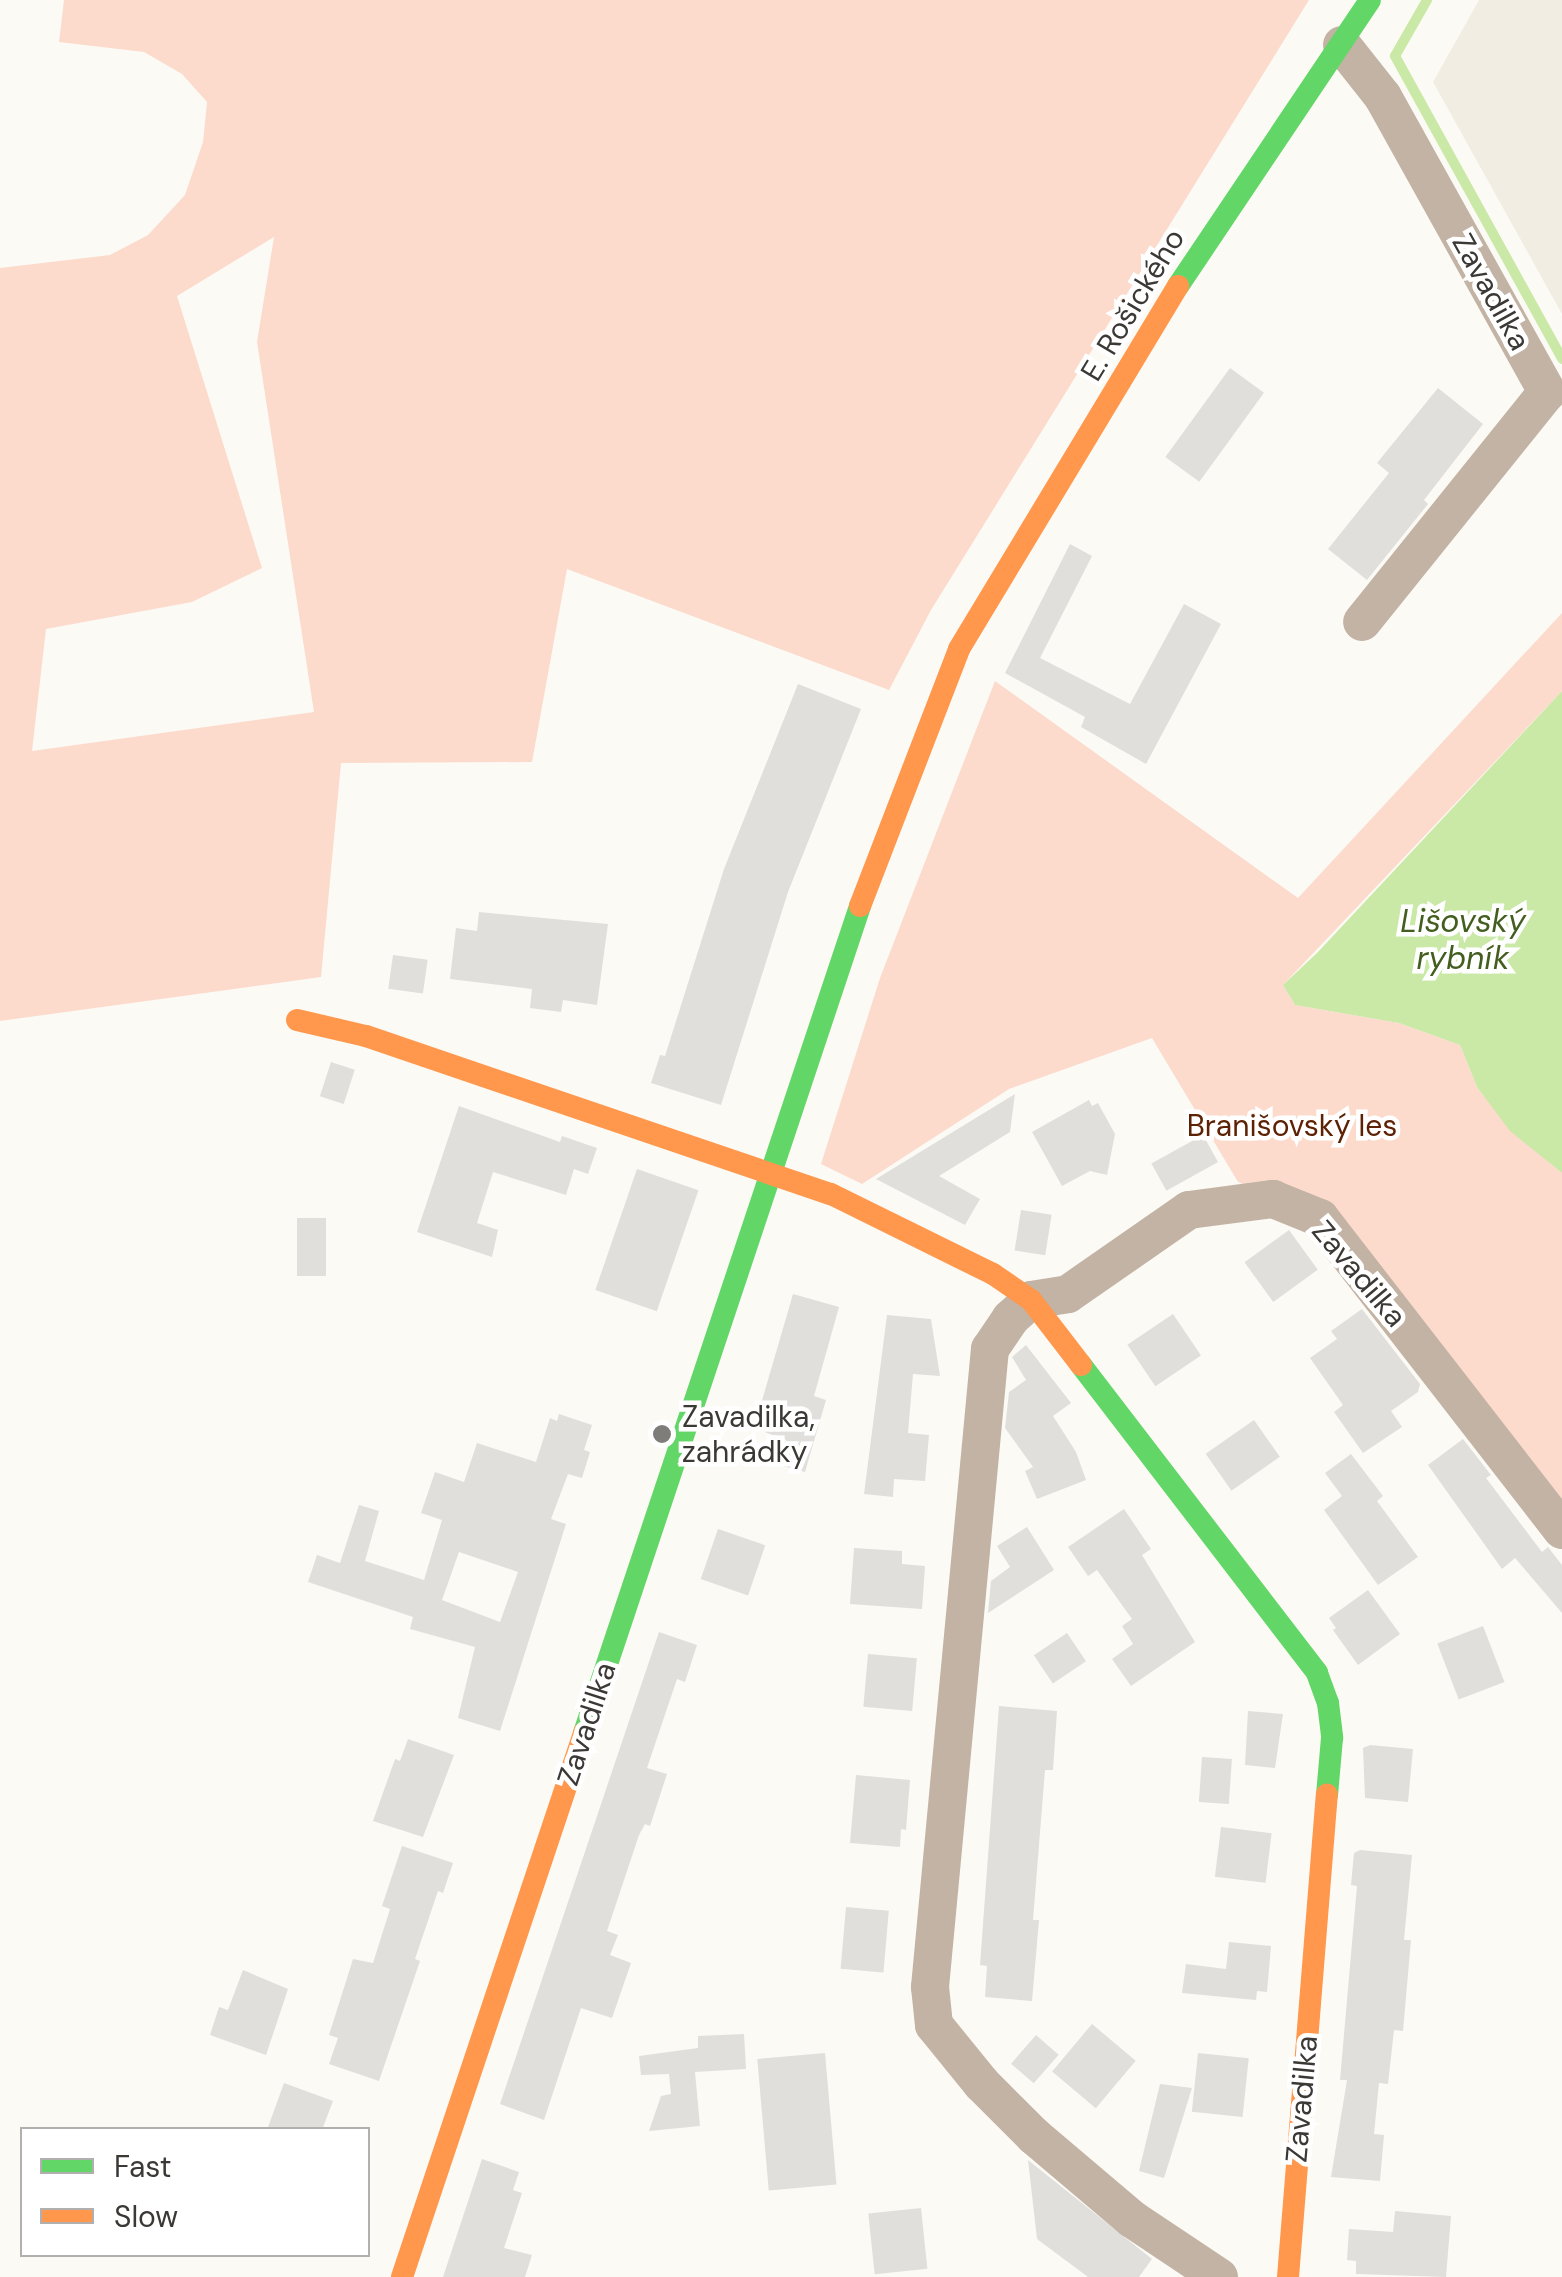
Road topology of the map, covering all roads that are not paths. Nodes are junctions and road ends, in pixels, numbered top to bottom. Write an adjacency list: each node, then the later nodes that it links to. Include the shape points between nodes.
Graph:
1 (1370, 0): 2 (street, E. Rošického)
2 (1342, 45): 3 (street, Zavadilka, via 1383,97 1546,392); 4 (street, E. Rošického, via 1201,248)
3 (1362, 622)
4 (959, 649): 6 (street, Zavadilka, via 882,840)
5 (297, 1020): 6 (street, Zavadilka, via 366,1036)
6 (769, 1171): 7 (street, Zavadilka, via 832,1194); 9 (street, Zavadilka)
7 (1031, 1300): 8 (street, Zavadilka, via 1068,1294 1189,1210 1272,1199 1320,1218); 10 (street, via 990,1348 930,1988 934,2025 1034,2136 1132,2219); 11 (street, Zavadilka, via 1317,1673 1328,1703 1332,1738)
8 (1562, 1530)
9 (402, 2277)
10 (1218, 2277)
11 (1288, 2277)

